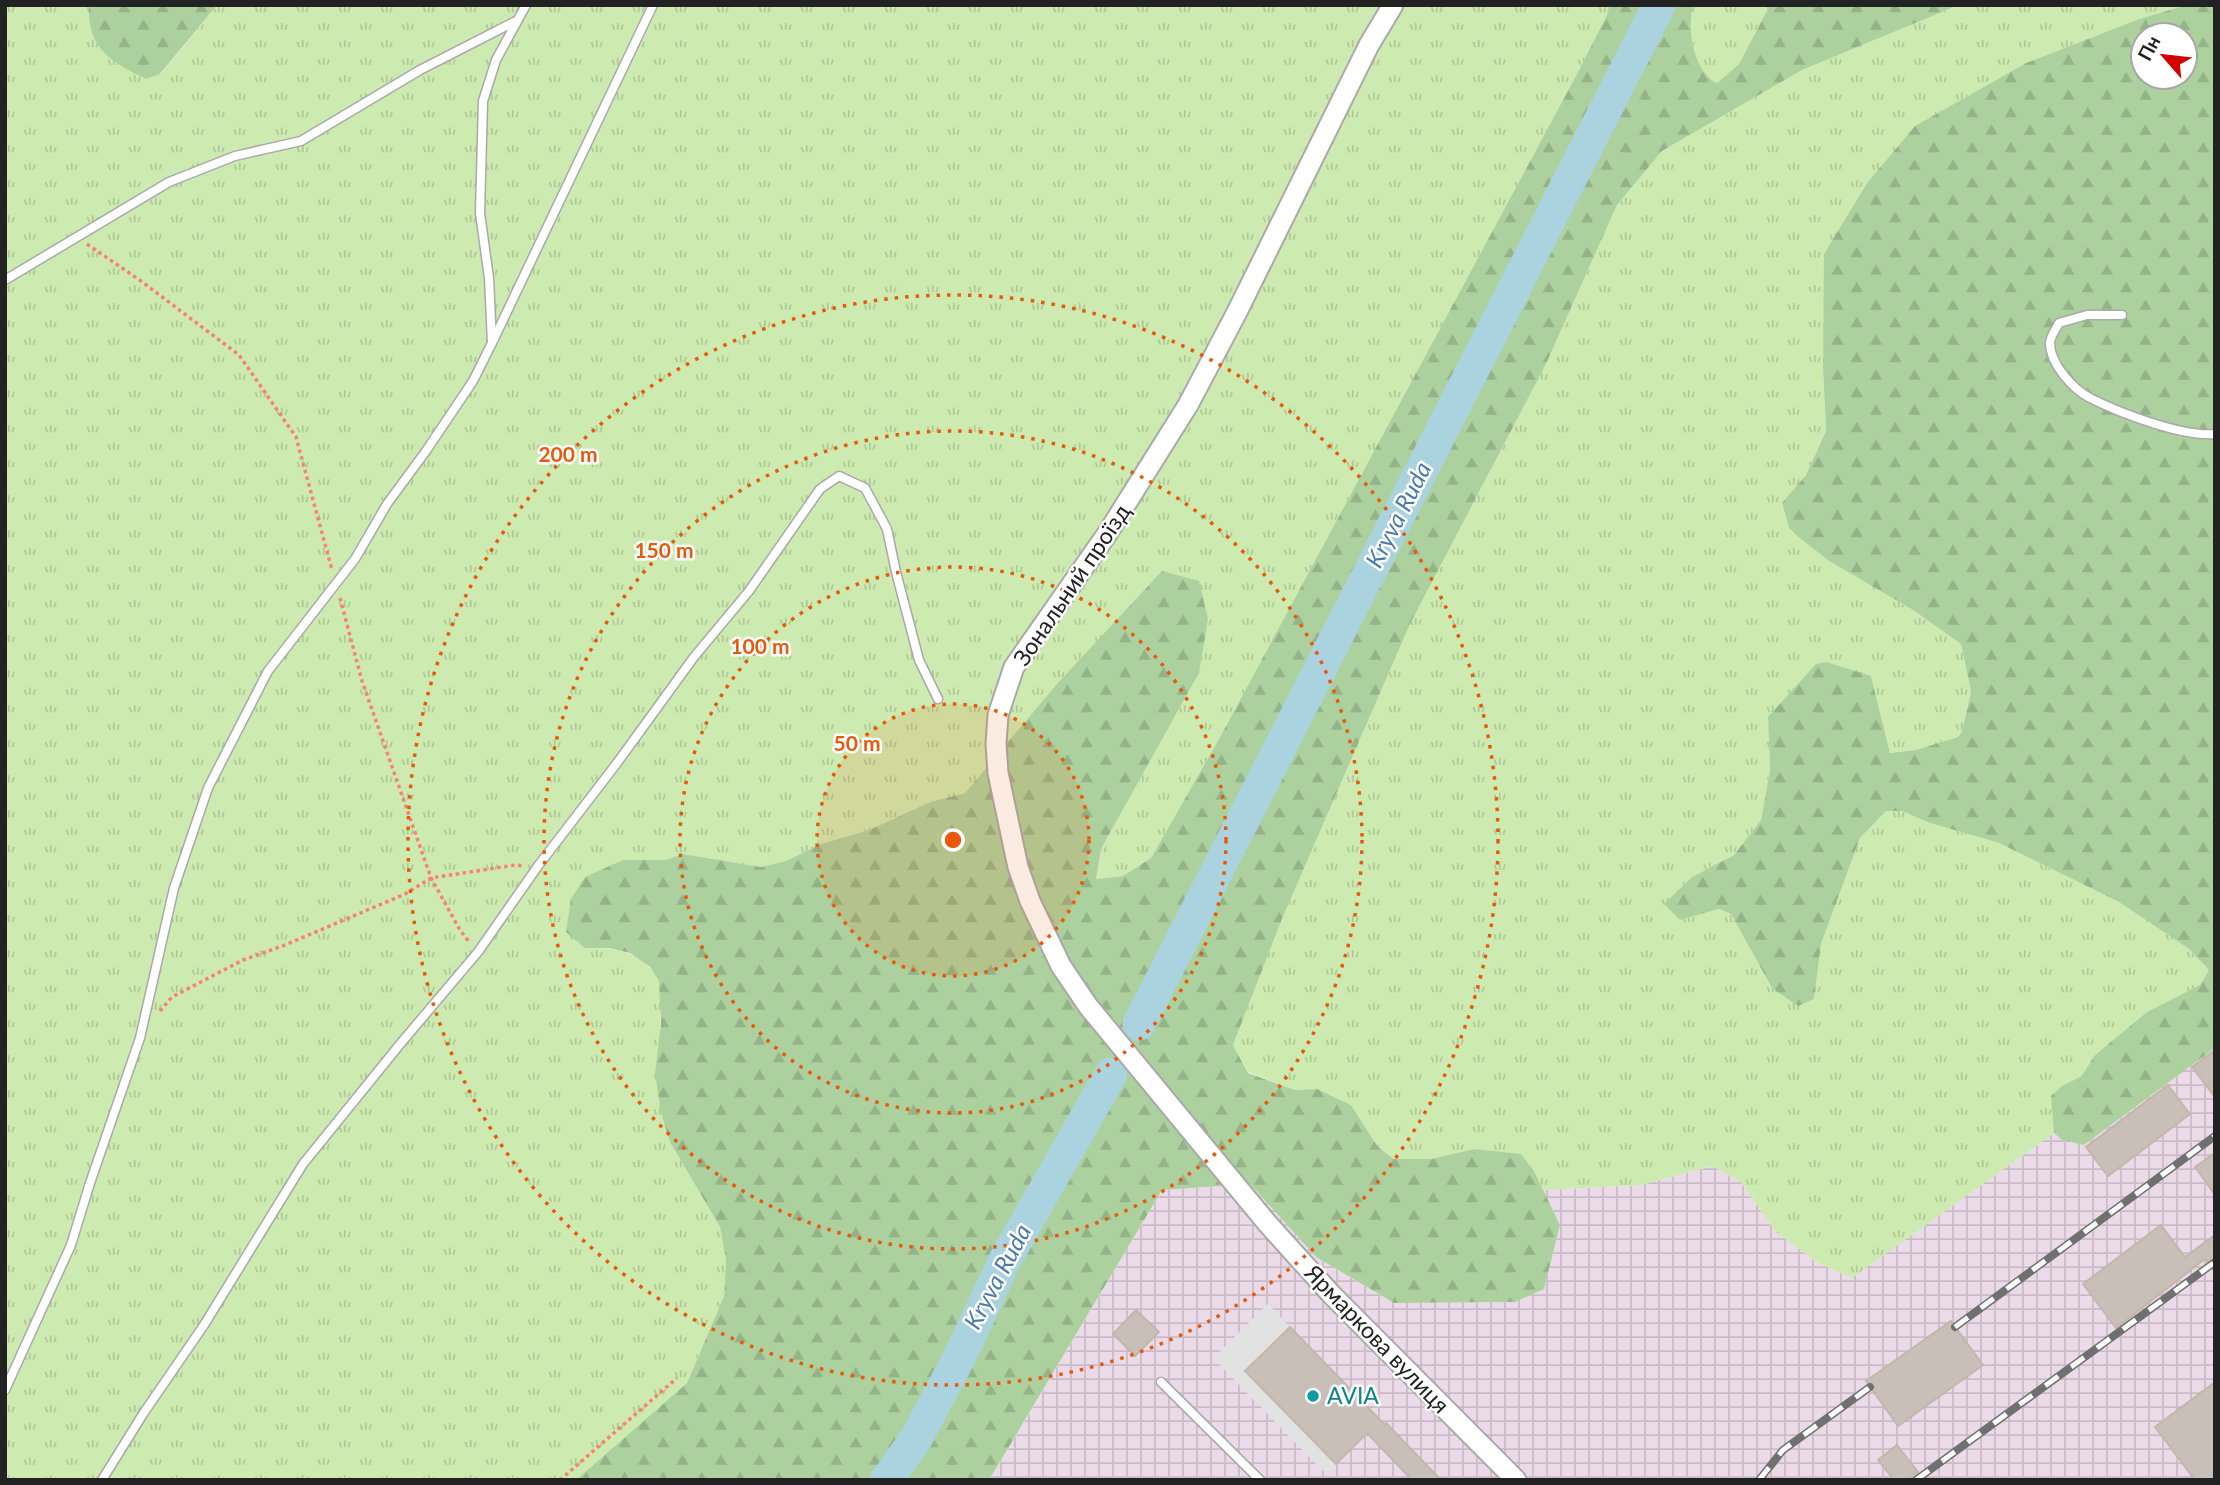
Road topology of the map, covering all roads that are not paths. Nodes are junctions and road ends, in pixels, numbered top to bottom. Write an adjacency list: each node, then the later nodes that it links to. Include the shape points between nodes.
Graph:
1 (526, 5): 4 (lane)
2 (653, 5): 7 (lane)
3 (1393, 5): 10 (street, Зональний проїзд, via 1188,405 1107,534 1020,658 998,715 996,744 1017,867 1060,966)
4 (516, 21): 5 (lane, via 420,70 301,141 234,156 169,183); 7 (lane, via 482,101 480,213)
5 (5, 280)
6 (2122, 316): 8 (lane, via 2087,314 2059,323 2050,341 2056,368 2088,397 2144,420 2200,435)
7 (492, 343): 12 (lane, via 473,381 387,504 355,559 268,671 208,788 174,888 140,1038 71,1245)
8 (2215, 434)
9 (938, 699): 13 (lane, via 919,660 887,529 865,488 839,476 820,489 478,952 303,1164)
10 (1243, 1195): 15 (street, Ярмаркова вулиця, via 1331,1294)
11 (1161, 1382): 14 (lane)
12 (5, 1390)
13 (102, 1480)
14 (1260, 1480)
15 (1516, 1480)

